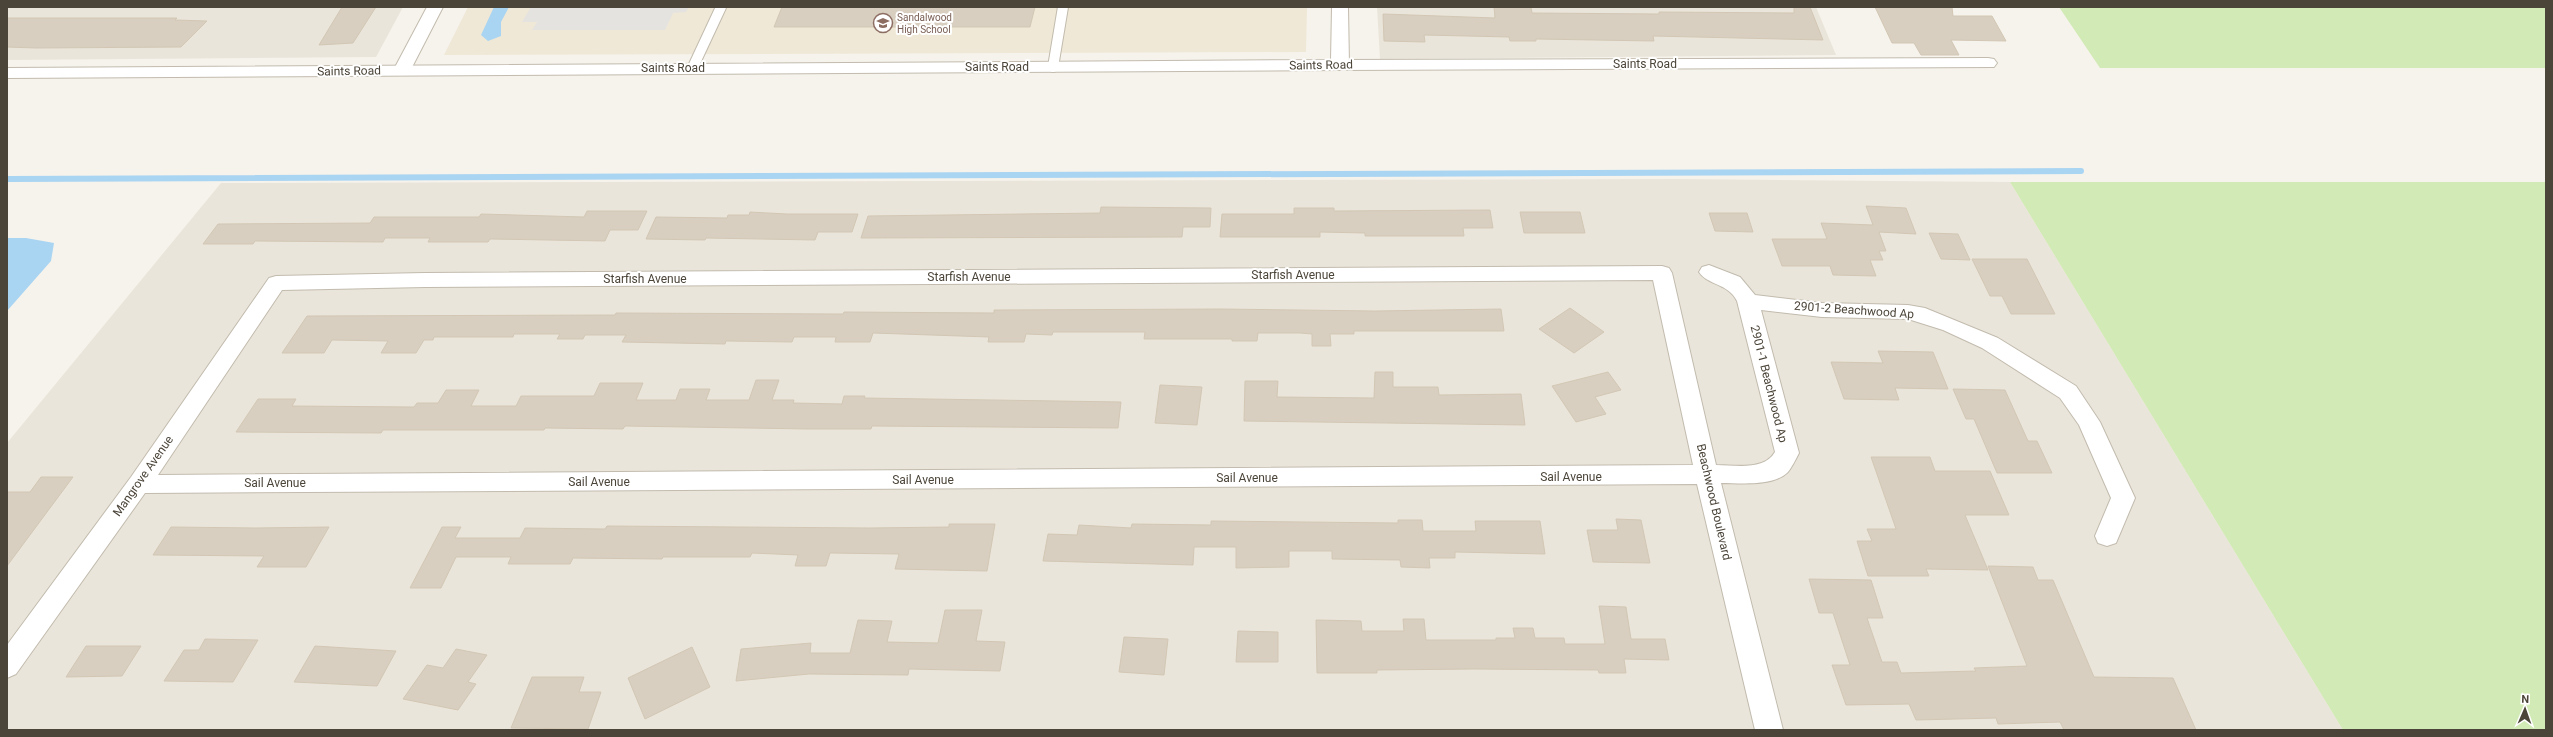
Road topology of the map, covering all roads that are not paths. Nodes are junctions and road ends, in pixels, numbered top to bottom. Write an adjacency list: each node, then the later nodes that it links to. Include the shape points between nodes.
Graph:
1 (435, 7): 9 (street)
2 (721, 7): 8 (lane)
3 (1063, 7): 7 (lane)
4 (1340, 7): 6 (street)
5 (1988, 63): 6 (street, Saints Road)
6 (1340, 65): 7 (street, Saints Road)
7 (1053, 67): 8 (street, Saints Road)
8 (693, 68): 9 (street, Saints Road)
9 (402, 70): 10 (street, Saints Road)
10 (7, 73)
11 (1709, 272): 14 (street, 2901-1 Beachwood Ap, via 1742,289)
12 (1662, 273): 13 (street, Starfish Avenue); 15 (street, Beachwood Boulevard)
13 (276, 283): 16 (street, Mangrove Avenue)
14 (1748, 301): 15 (street, 2901-1 Beachwood Ap, via 1786,453 1779,466 1761,474); 17 (street, 2901-2 Beachwood Ap, via 1822,310 1925,315 1990,343 2027,364 2068,392 2089,422 2123,498)
15 (1708, 476): 16 (street, Sail Avenue); 19 (street, Beachwood Boulevard)
16 (139, 484): 18 (street, Mangrove Avenue)
17 (2107, 536)
18 (7, 666)
19 (1769, 730)

